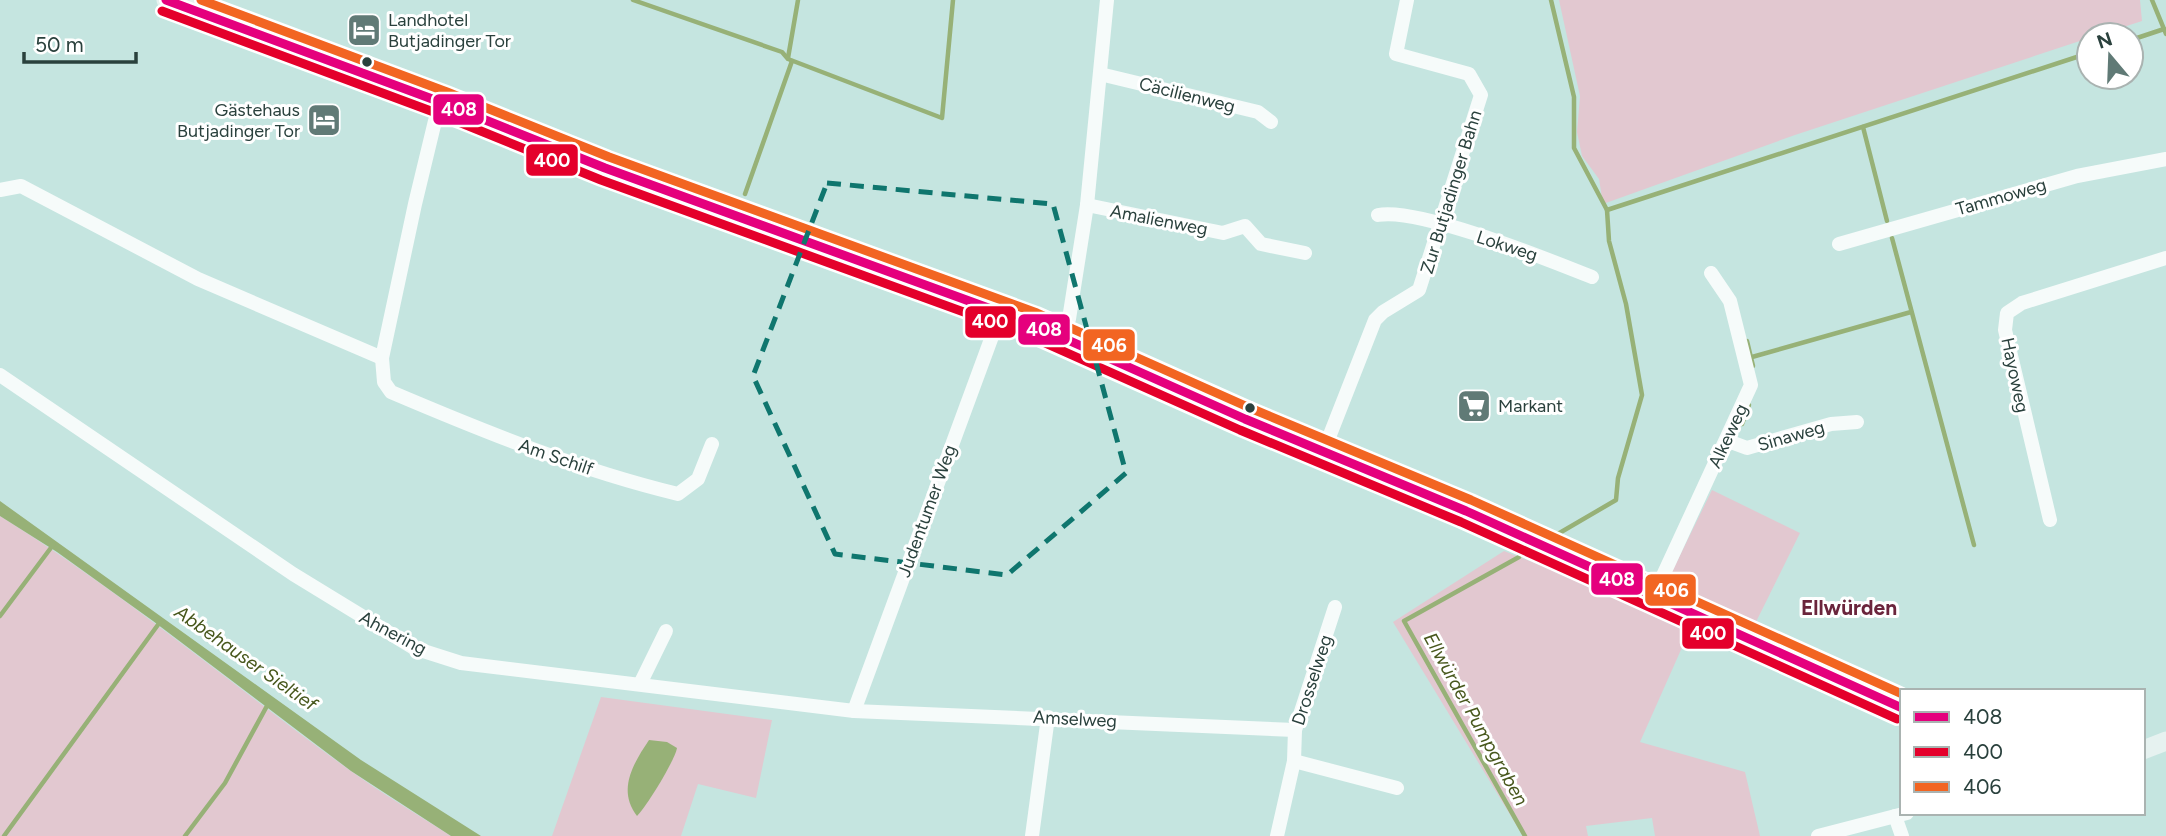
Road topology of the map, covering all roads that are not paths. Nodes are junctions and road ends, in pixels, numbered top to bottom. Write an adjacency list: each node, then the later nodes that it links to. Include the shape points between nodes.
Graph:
1 (166, 0): 5 (main road)
2 (1107, 0): 4 (street)
3 (1407, 0): 11 (street, Zur Butjadinger Bahn, via 1396,54 1469,74 1481,95)
4 (1100, 74): 6 (street, Cäcilienweg, via 1258,112); 9 (street)
5 (443, 103): 17 (main road, via 605,168); 19 (street, via 415,204)
6 (1271, 122)
7 (2166, 159): 12 (street, Tammoweg, via 2077,176)
8 (0, 190): 19 (street, via 21,186 198,279)
9 (1087, 205): 13 (street, Amalienweg, via 1223,233 1245,226 1261,244); 18 (street, via 1069,320)
10 (1378, 215): 11 (street, Lokweg, via 1389,213)
11 (1441, 225): 16 (street, Lokweg); 24 (street, Zur Butjadinger Bahn, via 1419,290 1375,320)
12 (1839, 244)
13 (1305, 253)
14 (2166, 258): 25 (street, Hayoweg, via 2022,303 2007,313 2005,330)
15 (1711, 273): 22 (street, Alkeweg, via 1730,301 1751,385)
16 (1592, 277)
17 (1000, 312): 18 (main road); 31 (street, Judentumer Weg)
18 (1062, 337): 24 (main road)
19 (382, 358): 23 (street, Am Schilf, via 384,382 391,392 484,432 628,482 678,494 698,480)
20 (0, 375): 29 (street, Ahnering, via 293,574 414,648 461,663)
21 (1857, 422): 22 (street, Sinaweg, via 1831,424 1747,448)
22 (1728, 441): 26 (street, Alkeweg)
23 (712, 444)
24 (1324, 450): 26 (main road)
25 (2050, 520)
26 (1654, 595): 30 (main road)
27 (1335, 607): 33 (street, Drosselweg)
28 (666, 631): 29 (street)
29 (640, 684): 31 (street, Ahnering)
30 (1900, 707)
31 (854, 710): 32 (street, Amselweg)
32 (1048, 718): 33 (street, Amselweg); 39 (street)
33 (1295, 730): 36 (street, Drosselweg)
34 (2166, 741): 35 (main road)
35 (2145, 749)
36 (1294, 761): 37 (street); 40 (street, Drosselweg)
37 (1397, 788)
38 (1901, 815): 41 (street); 42 (street)
39 (1032, 836)
40 (1276, 836)
41 (1818, 836)
42 (1902, 836)

